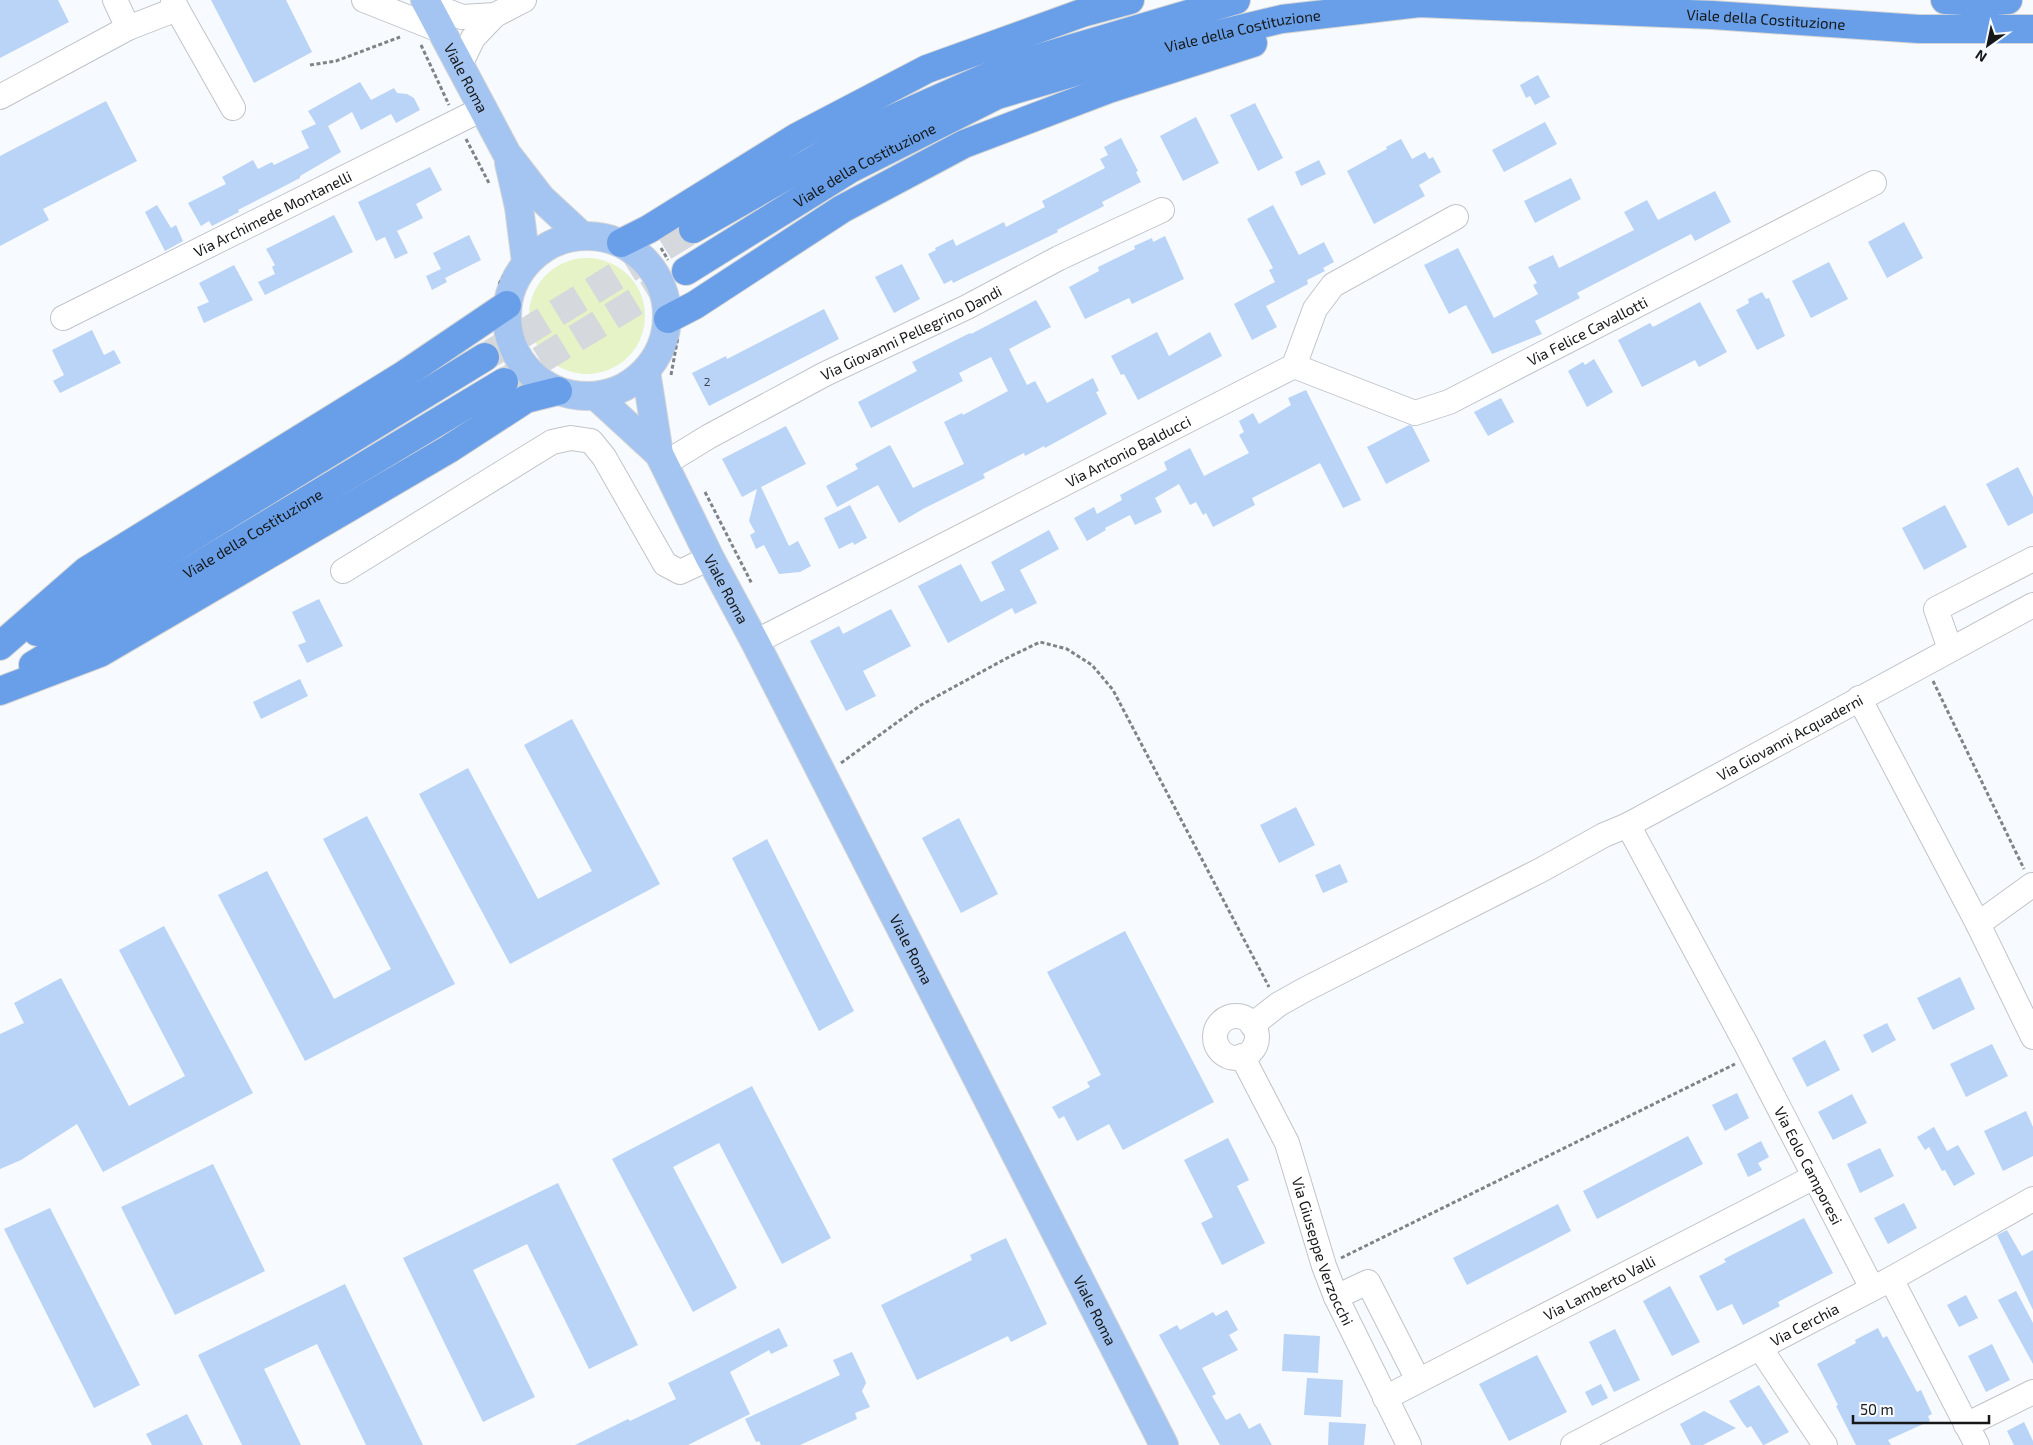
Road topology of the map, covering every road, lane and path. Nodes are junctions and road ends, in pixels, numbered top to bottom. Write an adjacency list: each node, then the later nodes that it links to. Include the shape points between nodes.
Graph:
1 (115, 0): 12 (street)
2 (364, 0): 10 (street)
3 (524, 0): 11 (street)
4 (1130, 0): 27 (highway, via 1082,13 927,68 797,137)
5 (1236, 0): 25 (highway, Viale della Costituzione, via 1012,66 865,131)
6 (1945, 0): 7 (highway)
7 (2008, 0)
8 (1419, 4): 13 (highway, Viale della Costituzione, via 1702,14 1919,29); 29 (highway, Viale della Costituzione, via 1282,19 1139,53 997,95 850,169); 32 (highway, via 1378,21 1273,36 1109,89 964,144 842,208 695,305)
9 (175, 5): 12 (street); 17 (street)
10 (420, 14): 11 (street); 14 (path, via 336,61); 15 (main road, Viale Roma, via 442,31); 19 (path)
11 (495, 15): 15 (street, via 473,38)
12 (128, 28): 16 (street)
13 (2033, 29)
14 (310, 65)
15 (459, 67): 18 (main road, Viale Roma)
16 (0, 96)
17 (233, 108)
18 (482, 109): 19 (street, Via Archimede Montanelli); 20 (main road, Viale Roma)
19 (457, 122): 22 (path); 31 (street, Via Archimede Montanelli)
20 (507, 154): 26 (main road, Viale Roma, via 540,198); 28 (main road, Viale Roma, via 519,207)
21 (1874, 183): 34 (street, Via Felice Cavallotti, via 1449,402 1415,413)
22 (493, 191)
23 (1162, 210): 40 (street, Via Giovanni Pellegrino Dandi, via 825,374)
24 (1456, 218): 34 (street, via 1333,285 1315,309)
25 (693, 229)
26 (581, 235): 27 (main road, via 602,236); 28 (main road, via 542,248)
27 (621, 243): 32 (main road, via 641,256 656,274)
28 (516, 266): 30 (path); 30 (main road, via 513,282)
29 (686, 271)
30 (502, 296): 38 (main road, via 508,332 518,357 535,377); 48 (highway, via 402,376 86,571)
31 (63, 318)
32 (673, 327): 35 (main road); 37 (path)
33 (485, 357): 50 (highway, Viale della Costituzione)
34 (1294, 366): 47 (street, Via Antonio Balducci)
35 (646, 371): 39 (main road, via 614,392); 40 (main road, Viale Roma)
36 (504, 382): 52 (highway, Viale della Costituzione)
37 (670, 382)
38 (558, 391): 39 (main road); 53 (highway, via 526,399 449,449 100,653)
39 (596, 396): 40 (main road, Viale Roma)
40 (662, 459): 42 (main road, Viale Roma)
41 (704, 490): 45 (path)
42 (710, 558): 44 (street, via 680,572 665,564 604,456 591,441 571,438 552,442); 47 (main road, Viale Roma)
43 (2033, 559): 49 (street, via 1936,609)
44 (343, 571)
45 (753, 587)
46 (2033, 605): 49 (street, Via Giovanni Acquaderni)
47 (755, 642): 74 (main road, Viale Roma)
48 (0, 646)
49 (1950, 649): 51 (street, Via Giovanni Acquaderni)
50 (0, 654)
51 (1920, 665): 54 (street, Via Giovanni Acquaderni); 57 (path, via 1935,683)
52 (0, 685)
53 (0, 691)
54 (1859, 698): 56 (street, Via Giovanni Acquaderni); 58 (street)
55 (844, 771): 59 (path, via 840,763 921,706 1007,658 1040,642 1067,650 1092,665 1113,690)
56 (1628, 825): 59 (street, Via Giovanni Acquaderni); 62 (street, Via Eolo Camporesi)
57 (2032, 885): 58 (street)
58 (1978, 924): 61 (street)
59 (1278, 1004): 60 (street, Via Giovanni Acquaderni)
60 (1252, 1025): 63 (street, via 1256,1043); 63 (street, via 1235,1016 1223,1020 1216,1031 1219,1049 1230,1057)
61 (2033, 1037)
62 (1749, 1050): 64 (street, Via Eolo Camporesi); 66 (path)
63 (1242, 1056): 66 (street, Via Giuseppe Verzocchi, via 1287,1143)
64 (1814, 1177): 67 (street, Via Eolo Camporesi); 70 (street, Via Lamberto Valli)
65 (2033, 1199): 67 (street, Via Cerchia)
66 (1324, 1266): 68 (street, Via Giuseppe Verzocchi)
67 (1882, 1283): 69 (street, Via Cerchia); 73 (street, Via Eolo Camporesi)
68 (1336, 1297): 70 (street, via 1368,1282); 72 (street, Via Giuseppe Verzocchi)
69 (1760, 1348): 76 (street, Via Cerchia); 77 (street)
70 (1418, 1380): 72 (street, Via Lamberto Valli)
71 (2033, 1392): 73 (street)
72 (1385, 1398): 75 (street, Via Giuseppe Verzocchi)
73 (1972, 1435)
74 (1164, 1445)
75 (1409, 1445)
76 (1573, 1445)
77 (1825, 1445)

